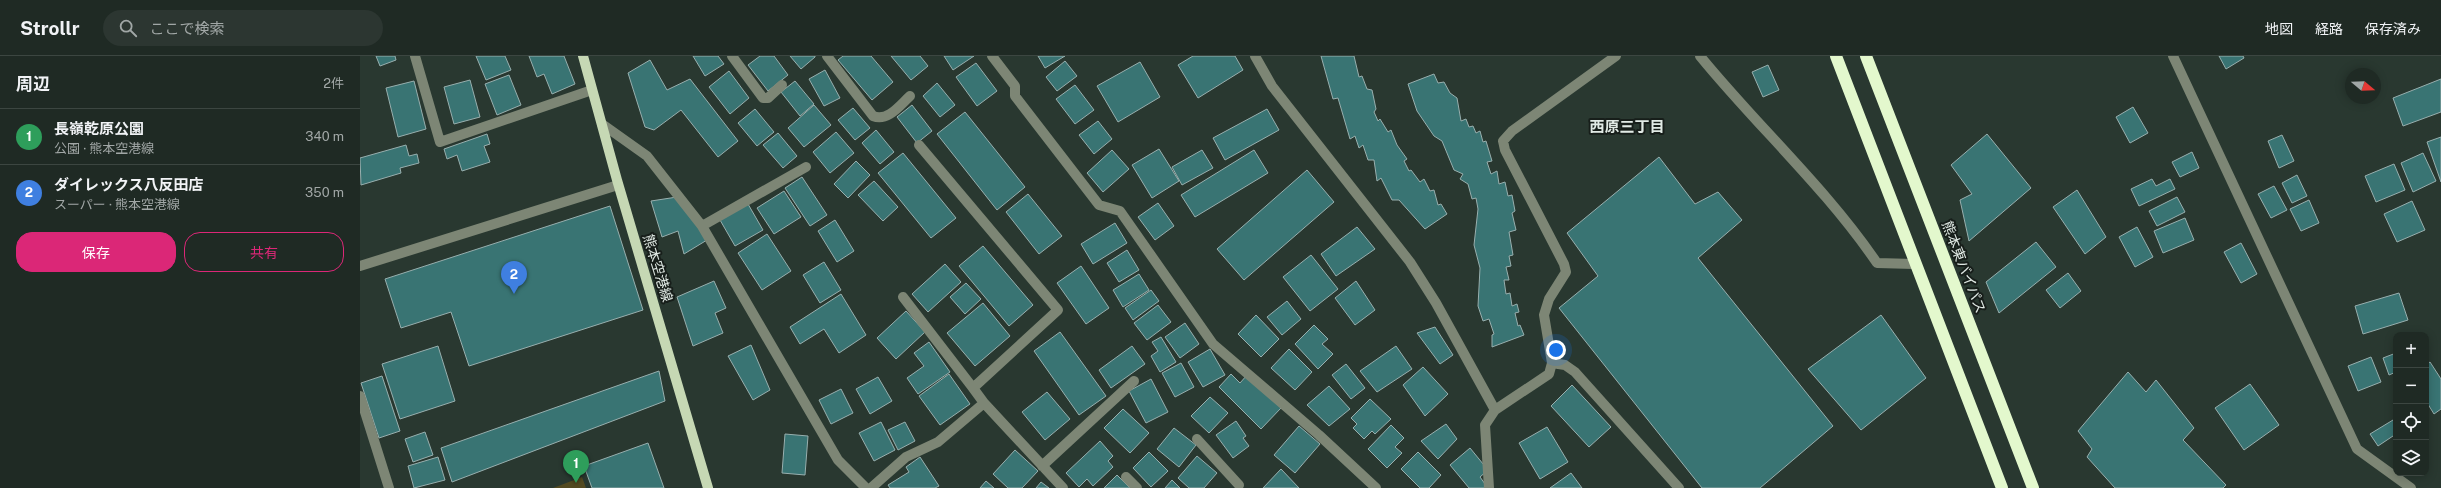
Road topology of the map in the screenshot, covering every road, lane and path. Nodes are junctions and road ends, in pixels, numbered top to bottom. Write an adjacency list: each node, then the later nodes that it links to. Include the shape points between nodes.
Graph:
1 (415, 56): 13 (street, via 440,142)
2 (583, 56): 13 (main road, 熊本空港線)
3 (732, 56): 12 (street, via 764,98 768,98)
4 (827, 56): 14 (street, via 873,116 888,116)
5 (992, 56): 40 (street, via 1015,86 1015,96 1099,204 1120,211 1213,344)
6 (1255, 56): 28 (street, via 1272,86 1410,262 1436,303)
7 (1616, 56): 23 (street, via 1512,131 1503,141 1505,150 1565,268 1565,276 1549,299 1544,315)
8 (1700, 56): 20 (street, via 1729,91 1806,172 1877,263)
9 (1836, 56): 20 (highway)
10 (1866, 56): 44 (highway, 熊本東バイパス)
11 (2173, 56): 45 (street, via 2357,449)
12 (782, 85)
13 (592, 90): 15 (main road, 熊本空港線)
14 (910, 96)
15 (602, 124): 18 (main road, 熊本空港線); 19 (street, via 647,156)
16 (919, 145): 25 (street, via 1058,310)
17 (806, 167): 19 (street)
18 (618, 185): 21 (street); 35 (main road, 熊本空港線)
19 (702, 226): 36 (street, via 838,460)
20 (1914, 264): 43 (highway)
21 (360, 266)
22 (903, 297): 25 (street)
23 (1552, 363): 28 (street, via 1544,378); 42 (street, via 1575,372)
24 (1134, 381): 30 (street)
25 (973, 388): 27 (street)
26 (360, 396): 34 (street)
27 (984, 403): 30 (street); 37 (street, via 934,444 906,457)
28 (1495, 410): 32 (street, via 1485,425)
29 (1197, 439): 33 (street)
30 (1042, 466): 38 (street)
31 (1126, 477): 39 (street)
32 (1490, 483): 41 (street)
33 (1239, 487)
34 (389, 488)
35 (708, 488)
36 (866, 488)
37 (871, 488)
38 (1063, 488)
39 (1137, 488)
40 (1376, 488)
41 (1498, 488)
42 (1679, 488)
43 (2002, 488)
44 (2033, 488)
45 (2410, 488)

